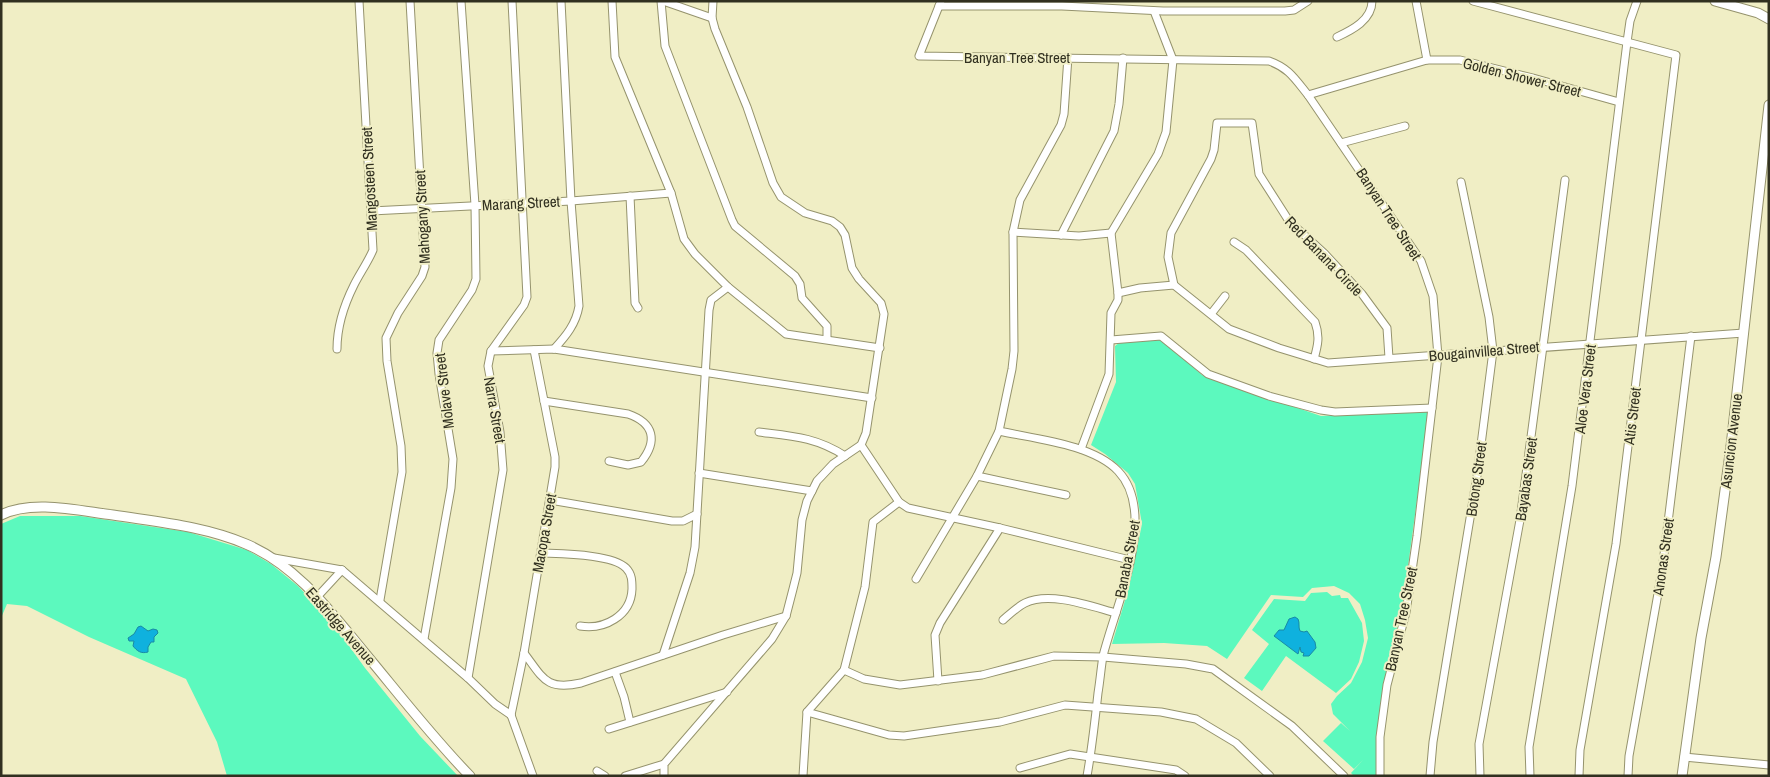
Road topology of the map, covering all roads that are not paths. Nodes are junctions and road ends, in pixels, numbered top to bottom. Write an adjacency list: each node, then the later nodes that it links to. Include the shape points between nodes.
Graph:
1 (359, 1): 38 (street, Mangosteen Street)
2 (410, 1): 37 (street, Mahogany Street)
3 (461, 1): 36 (street, Molave Street)
4 (512, 1): 35 (street)
5 (561, 1): 34 (street)
6 (612, 1): 32 (street, via 615,57)
7 (662, 1): 17 (street); 52 (street, via 665,46 732,220 735,226 796,276 802,298 827,326)
8 (712, 1): 17 (street)
9 (1308, 1): 16 (street, via 1294,10 1285,11)
10 (1372, 1): 19 (street, via 1367,16 1352,30)
11 (1416, 1): 24 (street)
12 (1473, 1): 20 (street)
13 (1637, 1): 20 (street, Aloe Vera Street)
14 (1715, 1): 18 (street, via 1758,12)
15 (940, 4): 16 (street); 21 (street, Banyan Tree Street, via 918,56)
16 (1154, 10): 23 (street)
17 (712, 18): 56 (street, via 781,198 806,214 832,221 840,227 845,235 852,268 881,303 884,314)
18 (1769, 19)
19 (1337, 37)
20 (1627, 42): 26 (street, Aloe Vera Street); 51 (street, Atis Street, via 1676,55)
21 (1068, 57): 22 (street, Banyan Tree Street); 39 (street, via 1061,125 1020,200)
22 (1123, 58): 23 (street, Banyan Tree Street); 41 (street, via 1114,131)
23 (1173, 60): 25 (street, Banyan Tree Street, via 1269,60 1288,70); 40 (street, via 1166,132 1161,147)
24 (1427, 60): 25 (street, Golden Shower Street); 26 (street, Golden Shower Street, via 1460,60)
25 (1308, 95): 29 (street, Banyan Tree Street)
26 (1619, 102): 54 (street, Aloe Vera Street)
27 (1769, 105): 49 (street, Asuncion Avenue)
28 (1405, 126): 29 (street)
29 (1341, 143): 62 (street, Banyan Tree Street, via 1421,261 1433,296)
30 (1565, 180): 55 (street, Bayabas Street)
31 (1461, 182): 61 (street, Botong Street)
32 (671, 193): 33 (street, Marang Street); 44 (street, via 684,239)
33 (630, 196): 34 (street, Marang Street); 47 (street, via 635,303)
34 (571, 200): 35 (street, Marang Street); 58 (street, via 579,306 577,318)
35 (522, 202): 36 (street, Marang Street); 60 (street, via 526,297 524,305)
36 (475, 205): 37 (street, Marang Street); 96 (street, Molave Street, via 476,279 439,340 437,353 453,459)
37 (422, 209): 38 (street, Marang Street); 91 (street, Mahogany Street, via 426,267 386,338 402,472)
38 (371, 211): 57 (street, Mangosteen Street, via 373,250 342,313)
39 (1013, 232): 41 (street); 69 (street, via 1014,351)
40 (1110, 233): 41 (street); 45 (street)
41 (1061, 235)
42 (1234, 242): 64 (street, via 1246,250 1315,322 1319,341)
43 (1174, 285): 45 (street); 48 (street, Bougainvillea Street); 63 (street, Red Banana Circle, via 1168,256 1171,233 1211,159 1217,123 1252,123 1259,174 1288,221 1362,294 1387,328)
44 (728, 287): 52 (street, via 786,334); 65 (street, via 712,300 709,310)
45 (1118, 293): 53 (street, via 1111,313)
46 (1225, 296): 48 (street)
47 (638, 308)
48 (1211, 314): 64 (street, Bougainvillea Street, via 1229,329)
49 (1744, 333): 50 (street, Bougainvillea Street); 111 (street, Asuncion Avenue, via 1716,558)
50 (1691, 336): 51 (street, Bougainvillea Street); 131 (street, Anonas Street, via 1662,571)
51 (1642, 339): 54 (street, Bougainvillea Street); 130 (street, Atis Street, via 1616,544 1580,750)
52 (827, 340): 56 (street)
53 (1111, 340): 68 (street, via 1161,336 1208,374 1321,410); 72 (street, via 1109,374)
54 (1591, 343): 55 (street, Bougainvillea Street); 129 (street, Aloe Vera Street, via 1572,486 1529,747)
55 (1544, 346): 61 (street, Bougainvillea Street); 128 (street, Bayabas Street, via 1520,520 1479,744)
56 (880, 348): 66 (street)
57 (337, 349)
58 (554, 349): 59 (street); 65 (street)
59 (534, 350): 60 (street); 67 (street, Macopa Street)
60 (491, 351): 102 (street, Narra Street, via 488,366 500,432 502,470)
61 (1493, 351): 62 (street, Bougainvillea Street); 127 (street, Botong Street, via 1477,476)
62 (1438, 356): 63 (street, Bougainvillea Street); 68 (street, Banyan Tree Street)
63 (1389, 358): 64 (street, Bougainvillea Street)
64 (1314, 360)
65 (706, 372): 66 (street); 75 (street)
66 (872, 398): 71 (street)
67 (544, 401): 74 (street, via 640,418 648,426 650,452 641,462 628,465); 79 (street, Macopa Street, via 555,457)
68 (1432, 408): 126 (street, Banyan Tree Street, via 1406,612 1387,686 1380,737)
69 (998, 431): 72 (street, Banaba Street); 76 (street)
70 (758, 432): 73 (street, via 824,443)
71 (861, 445): 73 (street); 80 (street)
72 (1081, 449): 87 (street, Banaba Street, via 1102,458 1119,472 1131,490 1136,510)
73 (844, 456): 77 (street, via 817,481)
74 (609, 461)
75 (699, 473): 77 (street); 81 (street)
76 (977, 476): 78 (street); 83 (street)
77 (812, 491): 93 (street, via 802,520 797,574)
78 (1066, 495)
79 (550, 500): 81 (street, via 672,522); 85 (street, Macopa Street)
80 (899, 502): 83 (street, via 908,508); 100 (street, via 873,522 865,587)
81 (697, 514): 98 (street, via 690,573)
82 (1, 515): 86 (street, Eastridge Avenue, via 35,507 182,525 246,544)
83 (951, 518): 84 (street); 89 (street)
84 (1000, 528): 87 (street); 103 (street, via 940,623 936,635)
85 (541, 552): 95 (street, via 606,558 625,567 632,578 632,593 620,615 590,628); 97 (street, Macopa Street)
86 (272, 558): 88 (street); 90 (street, Eastridge Avenue)
87 (1130, 560): 92 (street, Banaba Street)
88 (342, 570): 90 (street); 91 (street)
89 (916, 580)
90 (318, 596): 116 (street, Eastridge Avenue)
91 (380, 600): 96 (street)
92 (1116, 613): 94 (street, via 1056,598 1039,598 1024,603); 99 (street, Banaba Street)
93 (786, 616): 98 (street); 104 (street, via 772,639)
94 (1002, 620)
95 (580, 626)
96 (424, 639): 102 (street)
97 (524, 654): 101 (street, via 546,681 556,686 569,686); 107 (street, Macopa Street)
98 (663, 655): 101 (street)
99 (1103, 657): 103 (street, via 1054,656 982,675); 105 (street, Banaba Street); 125 (street, via 1213,669 1292,726)
100 (844, 670): 103 (street, via 864,679 900,685); 106 (street)
101 (615, 672): 108 (street)
102 (468, 678): 107 (street)
103 (938, 682)
104 (727, 692): 108 (street); 112 (street)
105 (1097, 707): 106 (street, via 1065,705 1000,722 904,736 889,735); 110 (street, Banaba Street); 124 (street, via 1161,712 1196,719 1236,743)
106 (807, 712): 121 (street)
107 (511, 715): 117 (street)
108 (630, 722): 109 (street)
109 (608, 728)
110 (1090, 756): 114 (street, via 1070,754); 122 (street, Banaba Street); 123 (street, via 1176,770)
111 (1684, 757): 113 (street); 132 (street, Asuncion Avenue)
112 (664, 764): 119 (street); 120 (street)
113 (1769, 765)
114 (1020, 768)
115 (597, 771): 118 (street)
116 (470, 776)
117 (533, 776)
118 (605, 776)
119 (626, 776)
120 (664, 776)
121 (804, 776)
122 (1087, 776)
123 (1184, 776)
124 (1270, 776)
125 (1344, 776)
126 (1380, 776)
127 (1430, 776)
128 (1480, 776)
129 (1530, 776)
130 (1579, 776)
131 (1628, 776)
132 (1682, 776)

